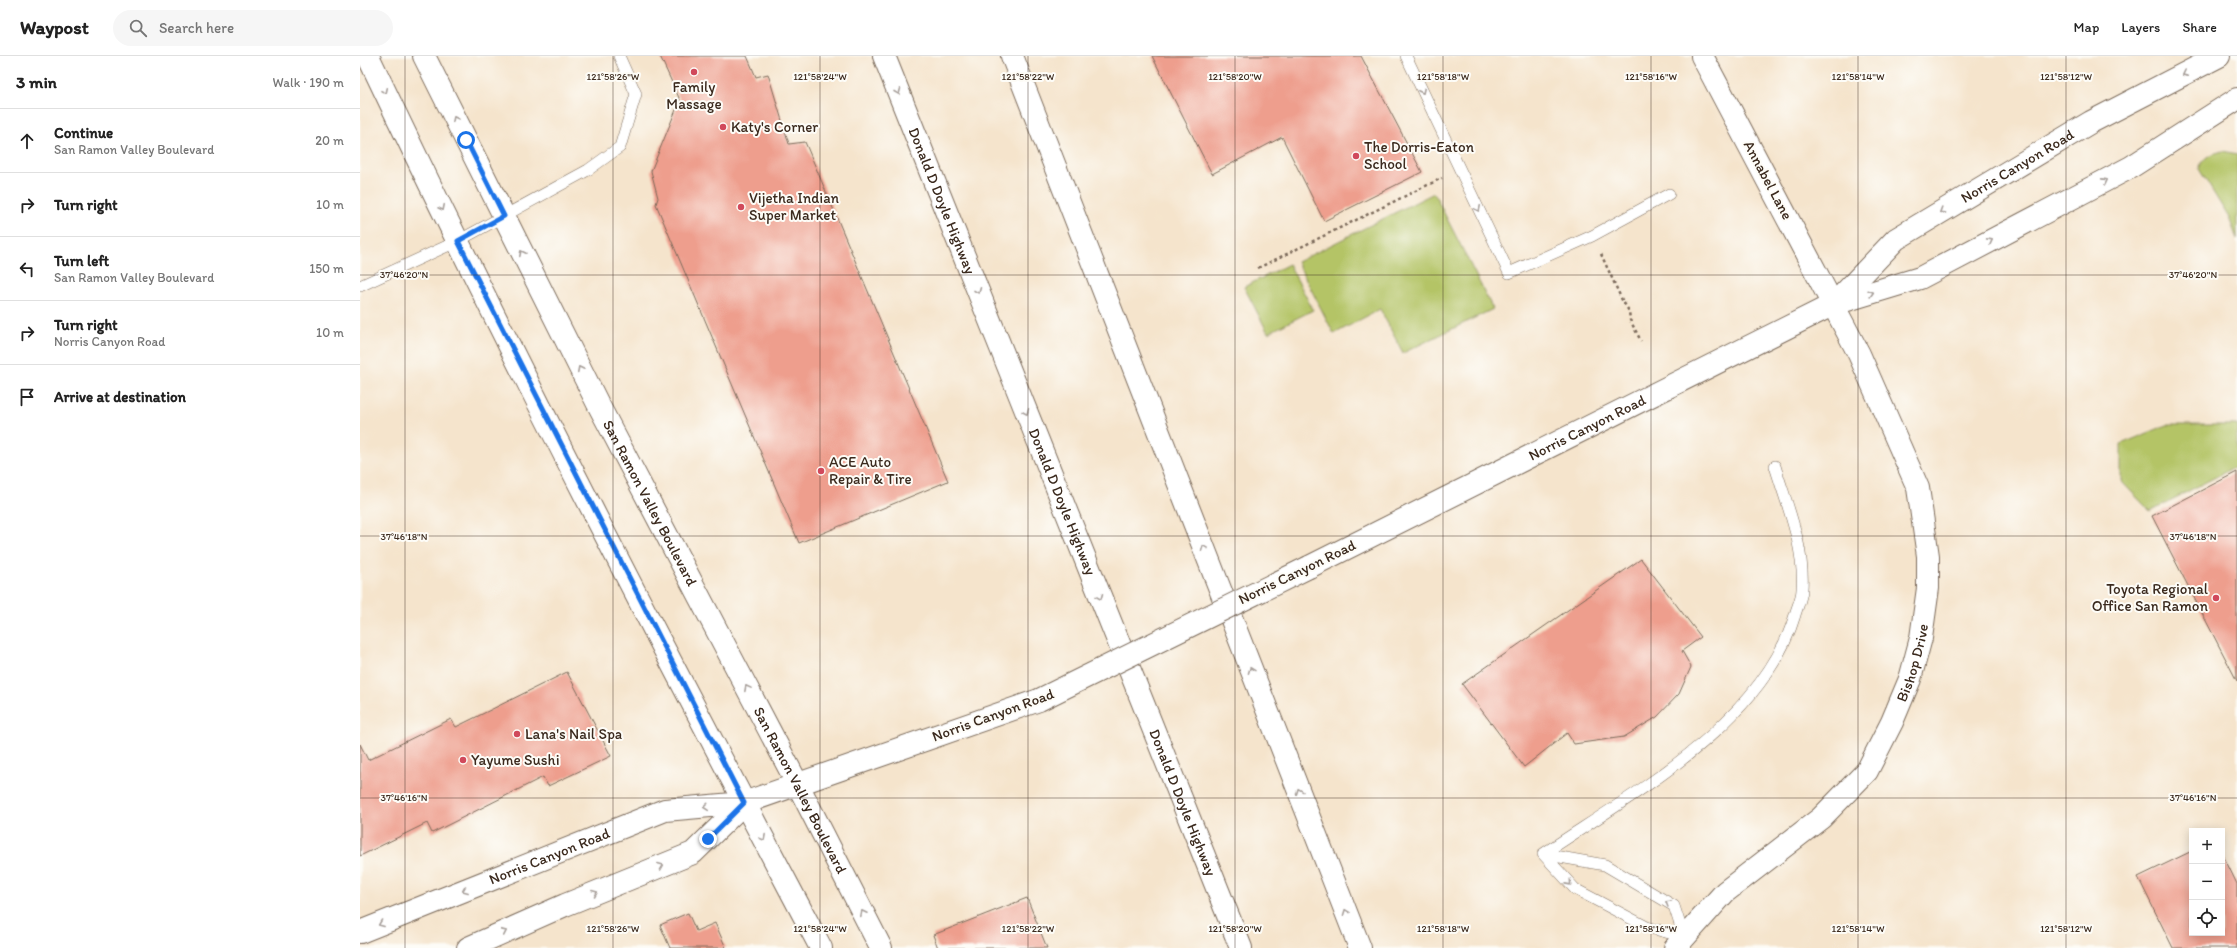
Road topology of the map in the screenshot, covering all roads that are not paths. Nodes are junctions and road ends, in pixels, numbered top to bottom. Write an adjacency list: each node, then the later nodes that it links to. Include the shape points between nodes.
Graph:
1 (368, 56): 12 (main road, one-way to 12)
2 (424, 56): 11 (main road, San Ramon Valley Boulevard, one-way to 2)
3 (618, 56): 11 (lane, via 636,94 620,147 588,170)
4 (884, 56): 24 (main road, Donald D Doyle Highway, one-way to 24)
5 (1012, 56): 25 (main road, one-way to 5)
6 (1406, 56): 10 (lane, one-way to 10, via 1509,273 1592,236)
7 (1702, 56): 14 (main road, Annabel Lane)
8 (2219, 56): 14 (main road, Norris Canyon Road, one-way to 14, via 2091,122 1896,239)
9 (2235, 103): 14 (main road, Norris Canyon Road, one-way to 9, via 1920,278 2131,167)
10 (1669, 194)
11 (504, 216): 12 (lane); 16 (main road, San Ramon Valley Boulevard, one-way to 11, via 598,404)
12 (458, 241): 13 (lane); 17 (main road)
13 (360, 286)
14 (1834, 304): 16 (main road, Norris Canyon Road, bridge, via 1038,700); 20 (main road, Bishop Drive, via 1860,354 1918,488 1928,556 1928,588 1921,638 1910,679 1867,771 1821,818 1725,892)
15 (1775, 466): 18 (lane, via 1801,549 1802,590 1790,633 1765,679 1732,718 1667,770)
16 (798, 784): 17 (main road, Norris Canyon Road); 23 (main road, San Ramon Valley Boulevard, one-way to 16)
17 (744, 803): 19 (main road, Norris Canyon Road, one-way to 19, via 664,810); 21 (main road, Norris Canyon Road, one-way to 17, via 565,904 693,853); 22 (main road, one-way to 22)
18 (1543, 854): 20 (lane, one-way to 20, via 1575,890); 20 (lane, one-way to 18, via 1674,906 1605,866)
19 (360, 932)
20 (1680, 942)
21 (468, 948)
22 (821, 948)
23 (881, 948)
24 (1240, 948)
25 (1360, 948)

